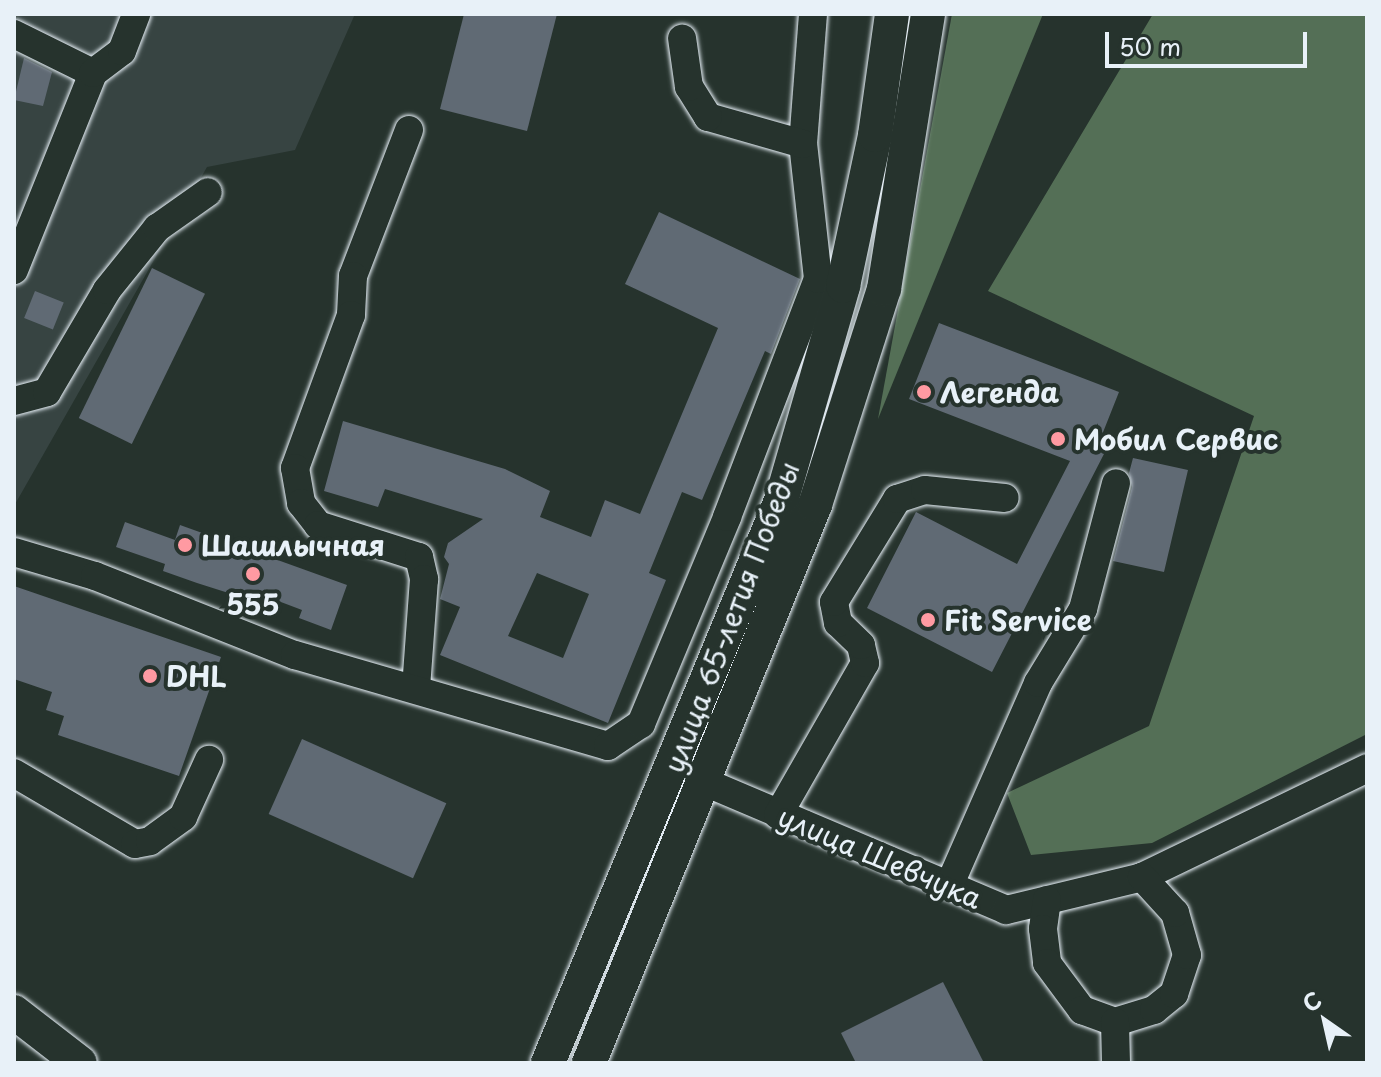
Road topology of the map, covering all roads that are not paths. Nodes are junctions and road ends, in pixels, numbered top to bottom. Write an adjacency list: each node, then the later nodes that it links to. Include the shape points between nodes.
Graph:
1 (136, 14): 7 (street, via 122,51)
2 (813, 14): 9 (street)
3 (892, 14): 28 (main road, улица 65-летия Победы, via 875,135 843,286 782,498)
4 (928, 14): 20 (main road, улица 65-летия Победы, via 884,289 815,505)
5 (14, 34): 7 (street)
6 (682, 38): 9 (street, via 689,87 708,117)
7 (93, 73): 11 (street)
8 (409, 130): 16 (street, via 353,276 351,315 295,468 301,503 318,525 419,557 424,579)
9 (803, 144): 16 (street, via 818,279 641,724 608,746)
10 (208, 192): 12 (street, via 157,228 107,290 47,392)
11 (14, 270)
12 (14, 401)
13 (1116, 483): 23 (street, via 1083,609 1038,683)
14 (1005, 498): 21 (street, via 925,490 897,499 834,602 838,623 861,645 865,663)
15 (14, 552): 16 (street, via 95,576 295,655)
16 (416, 688)
17 (209, 760): 19 (street, via 183,817 150,841 135,844)
18 (1367, 768): 22 (street, улица Шевчука)
19 (14, 773)
20 (705, 782): 21 (street, улица Шевчука); 29 (main road, улица 65-летия Победы)
21 (778, 815): 23 (street, улица Шевчука)
22 (1142, 877): 24 (street, улица Шевчука); 26 (street, via 1175,913 1187,955 1174,994 1154,1010)
23 (949, 886): 24 (street, улица Шевчука, via 1006,910)
24 (1047, 900): 26 (street, via 1047,963 1082,1010)
25 (14, 1012): 27 (main road)
26 (1115, 1022): 30 (street)
27 (80, 1063)
28 (548, 1063)
29 (589, 1063)
30 (1116, 1063)

